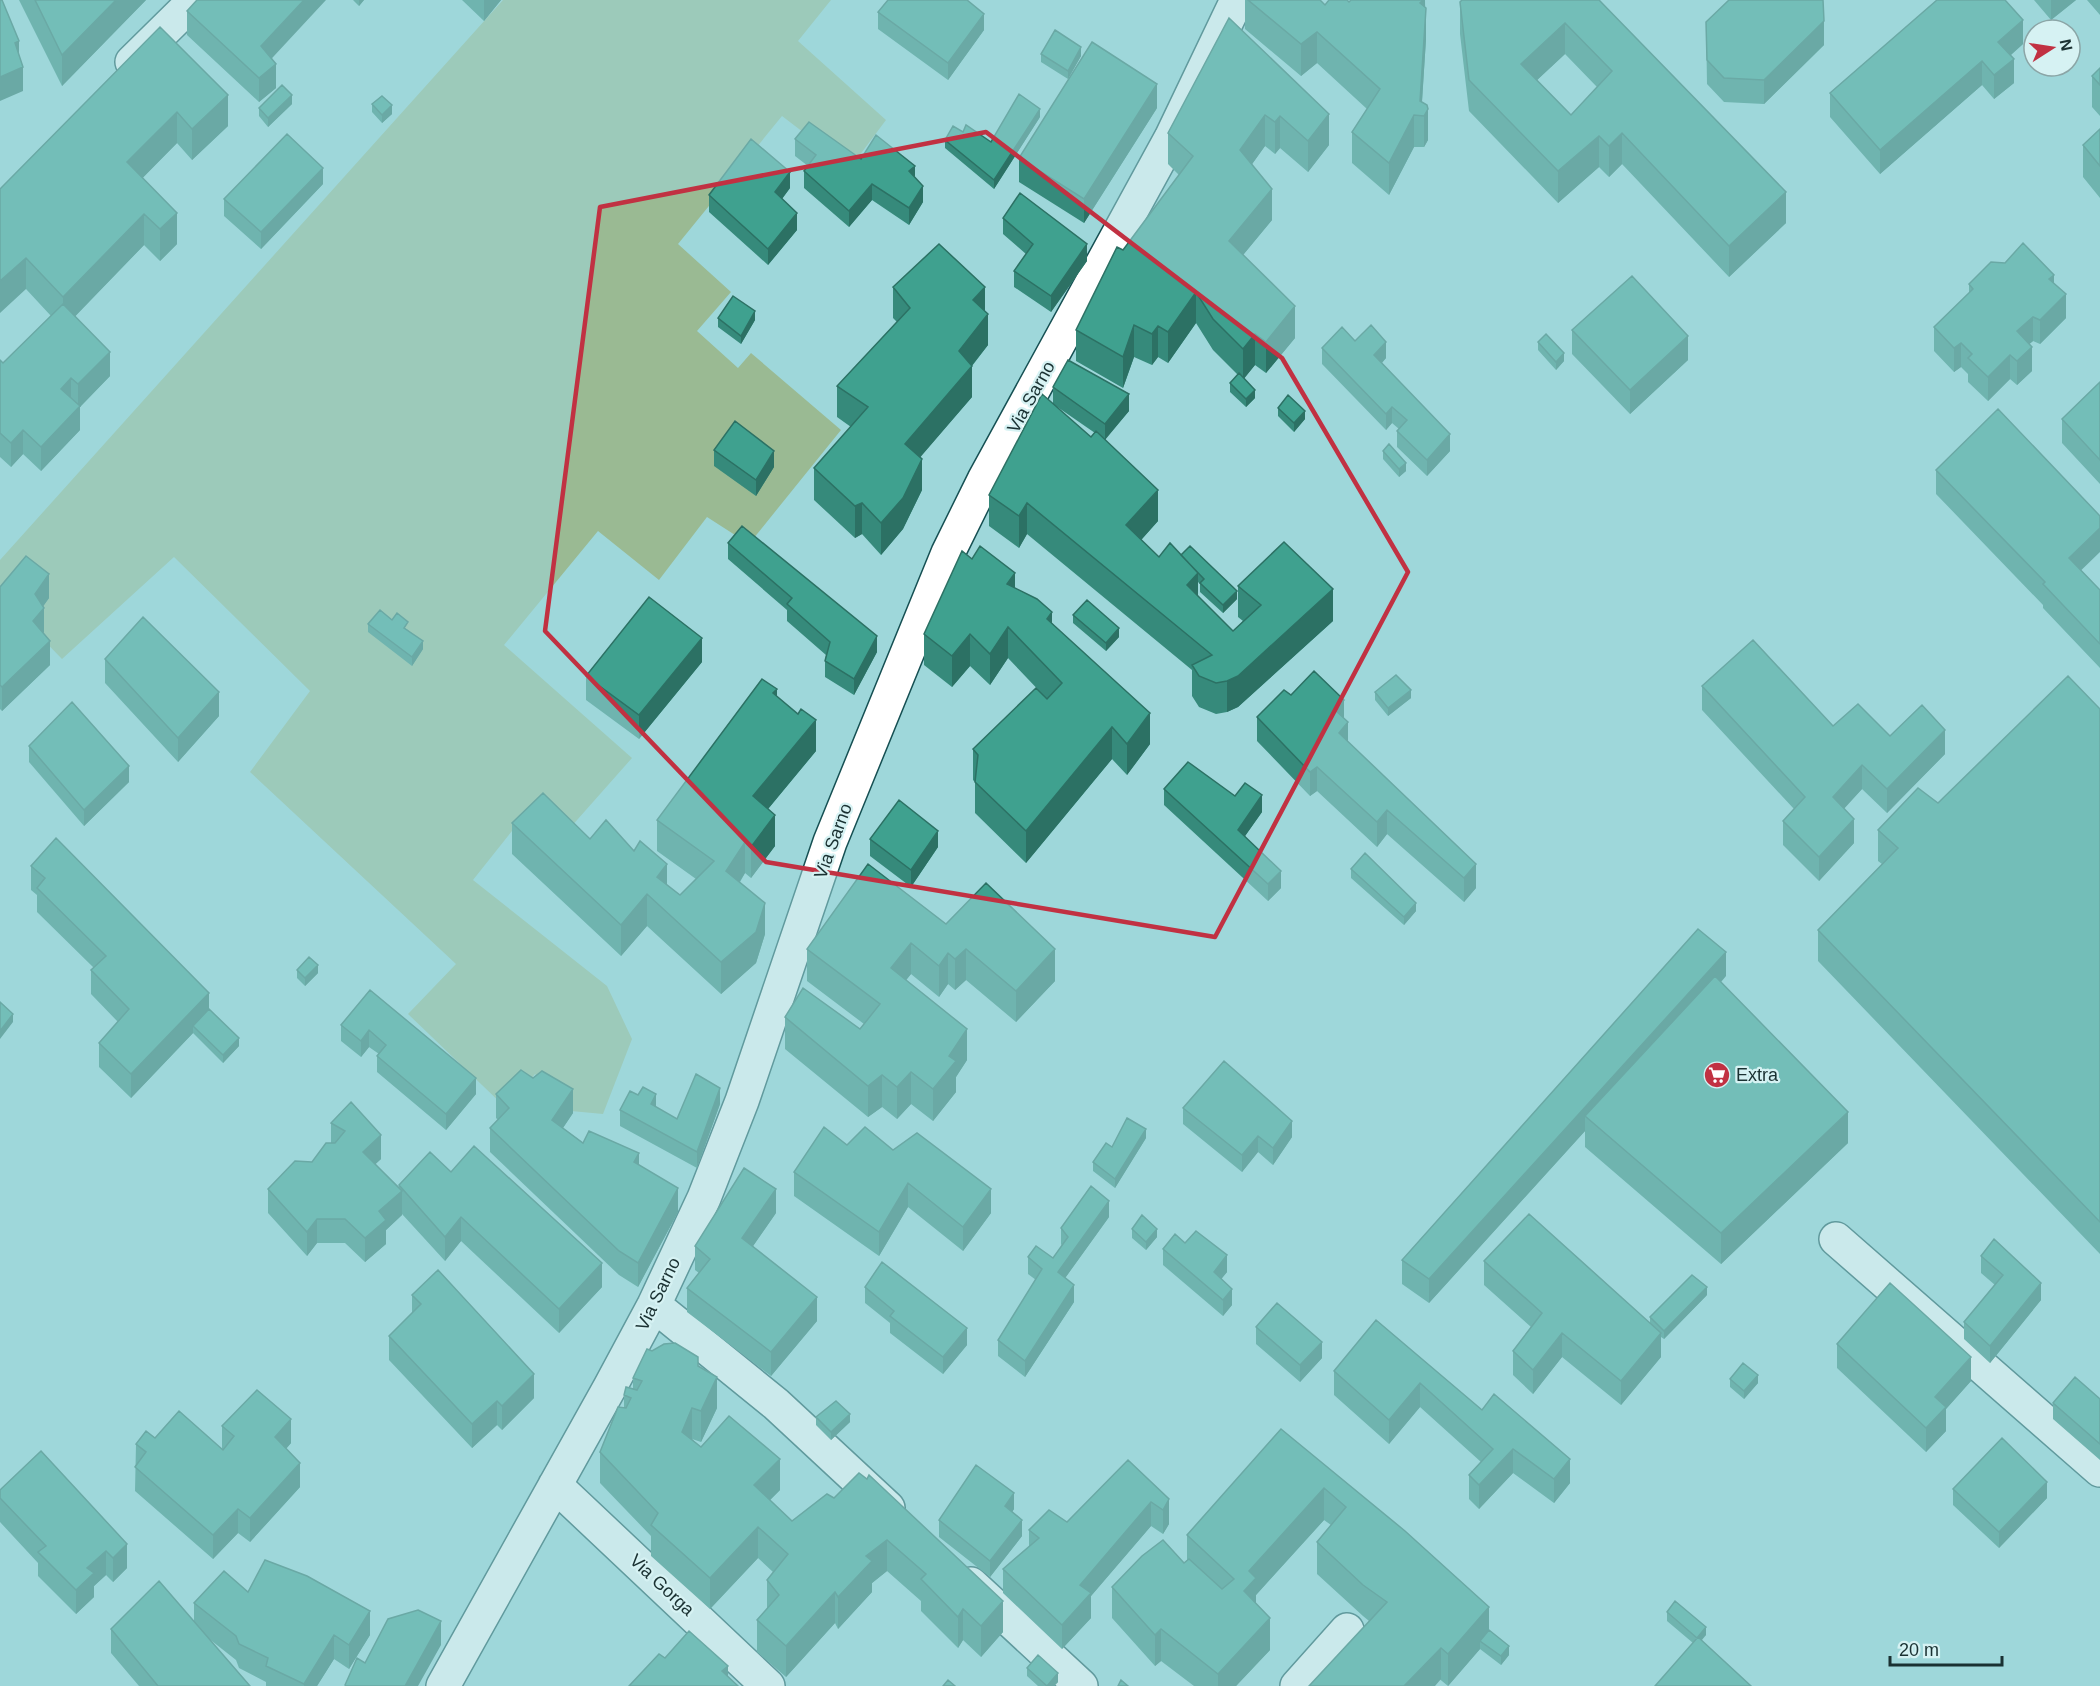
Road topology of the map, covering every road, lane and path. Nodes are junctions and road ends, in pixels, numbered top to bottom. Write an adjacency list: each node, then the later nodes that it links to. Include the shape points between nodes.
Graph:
1 (195, 0): 3 (street)
2 (1237, 0): 5 (street, Via Sarno, via 1171,138 984,480 948,554 830,842 742,1101 704,1198)
3 (112, 81)
4 (1836, 1239): 6 (street)
5 (654, 1305): 7 (street, Via Sarno); 8 (street, via 776,1404)
6 (2100, 1470)
7 (555, 1485): 11 (street, Via Sarno); 12 (street, Via Gorga)
8 (906, 1525)
9 (950, 1565): 13 (street)
10 (1347, 1630): 14 (street)
11 (442, 1686)
12 (768, 1686)
13 (1081, 1686)
14 (1297, 1686)

